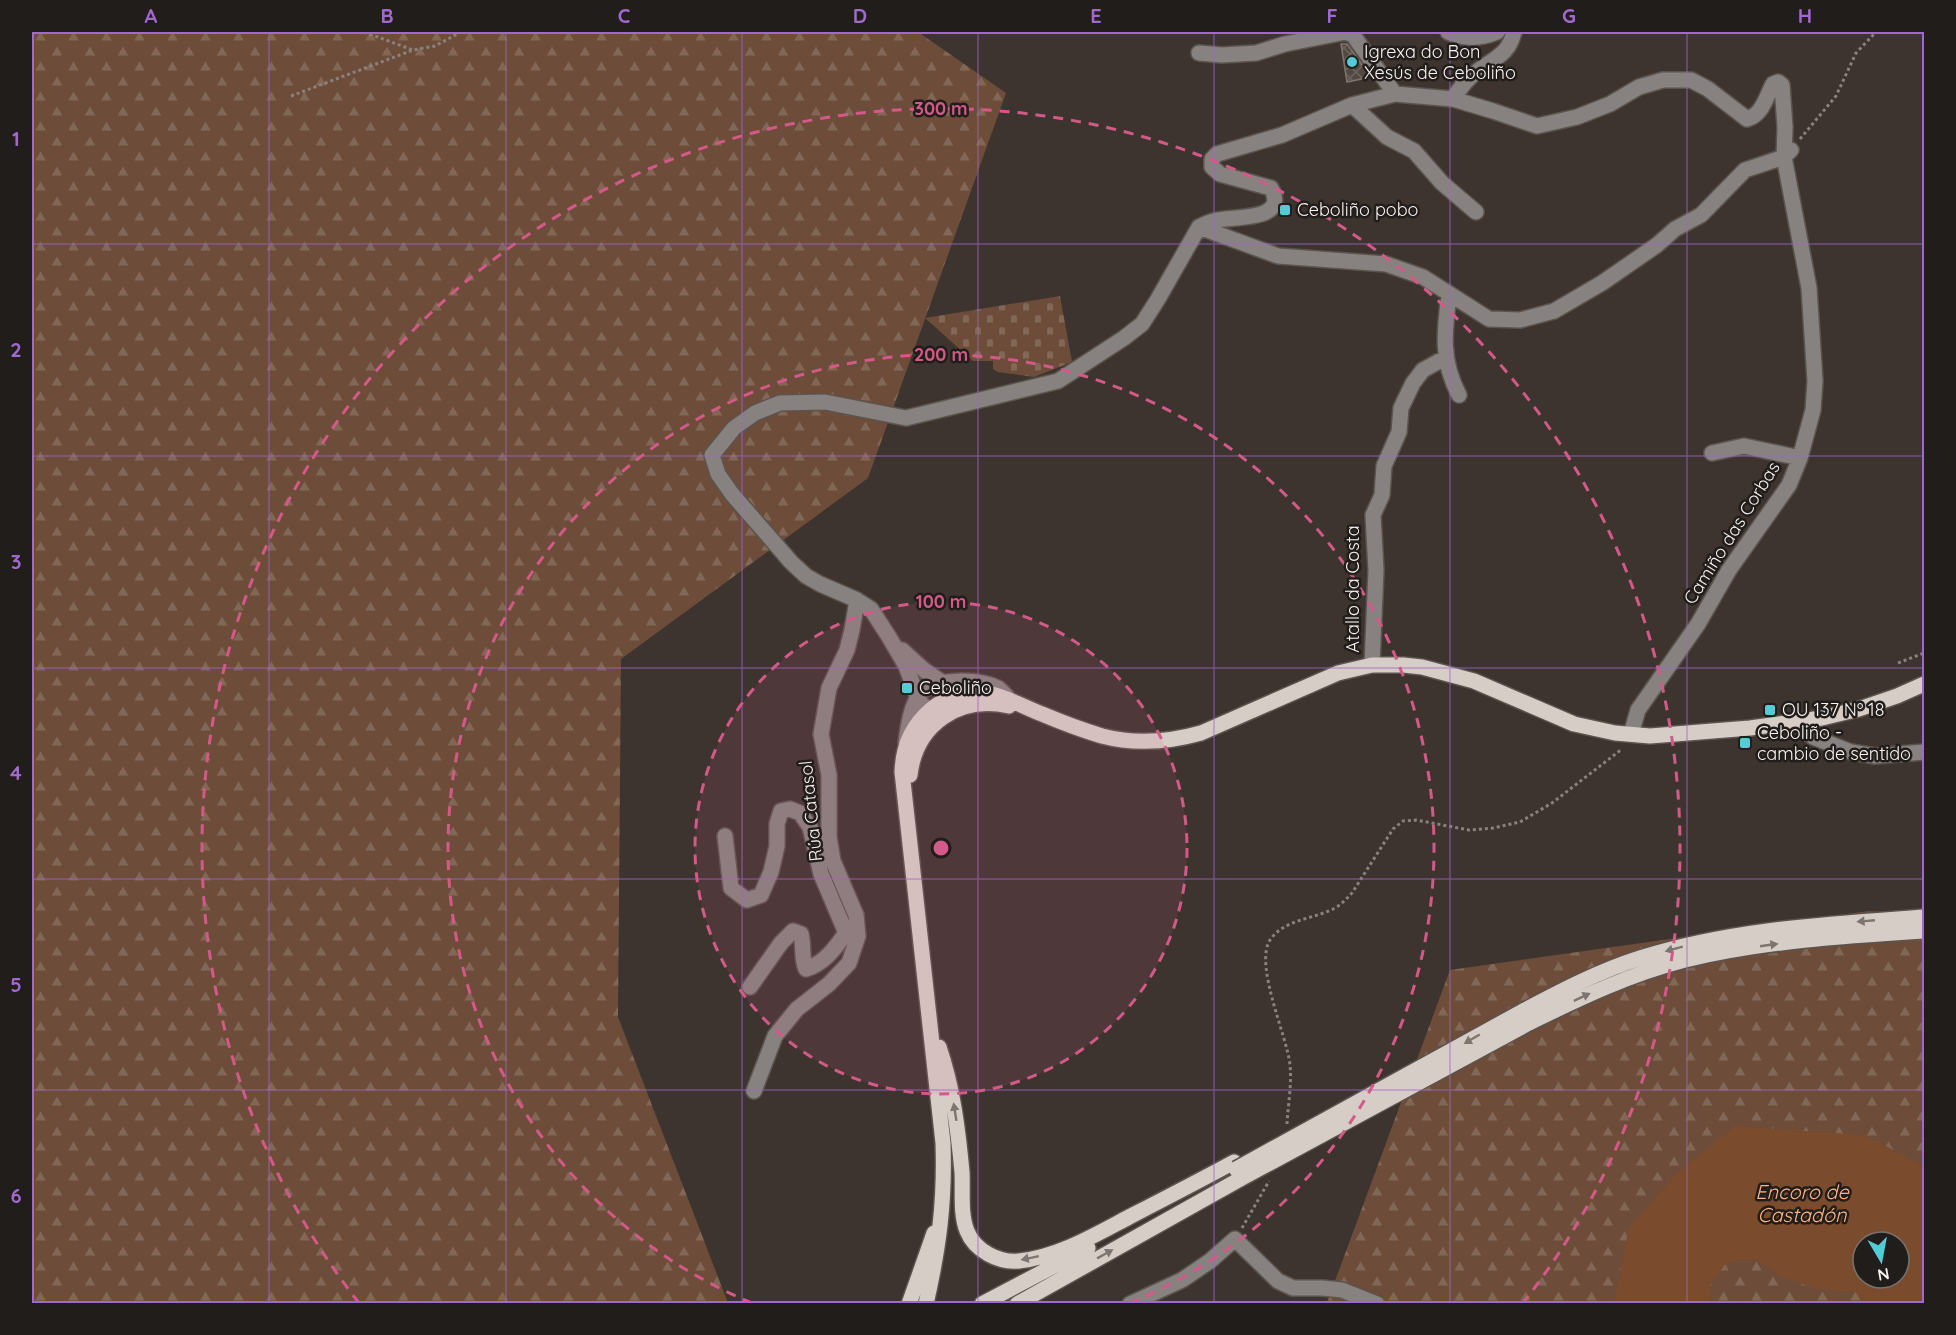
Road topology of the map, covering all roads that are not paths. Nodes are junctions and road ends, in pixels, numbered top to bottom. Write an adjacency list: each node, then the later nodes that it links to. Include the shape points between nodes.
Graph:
1 (1346, 32): 5 (street, via 1256,53); 6 (street, via 1353,35)
2 (1448, 32): 3 (street, via 1475,38)
3 (1497, 32)
4 (1514, 32): 7 (street, via 1501,56 1478,70)
5 (1200, 53)
6 (1395, 94): 7 (street); 8 (street)
7 (1453, 99): 9 (street, Camiño das Corbas, via 1537,126 1577,117 1639,87 1663,80 1691,80 1747,119 1755,117 1773,84 1778,82 1782,85)
8 (1352, 105): 10 (street, via 1387,137 1414,151 1442,183); 11 (street, via 1282,135 1216,154 1212,167 1220,174 1271,188 1274,203 1271,210 1260,214 1216,220)
9 (1789, 152): 12 (street, via 1745,170 1701,215 1554,311 1520,320 1489,319); 16 (street, Camiño das Corbas, via 1809,288 1815,381 1813,410)
10 (1476, 212)
11 (1199, 227): 12 (street, via 1278,256 1386,264 1423,277); 17 (street, via 1142,324 1058,381 906,418 825,402 780,403 754,413 734,428 712,455 718,474 732,494 806,576)
12 (1449, 295): 13 (street)
13 (1445, 358): 14 (street); 19 (street, Atallo da Costa, via 1423,370 1413,383 1401,408 1399,432 1384,466 1382,495 1373,515 1376,570)
14 (1459, 395)
15 (1712, 453): 16 (street, via 1744,446)
16 (1800, 458): 29 (street, Camiño das Corbas, via 1789,485 1638,710)
17 (857, 600): 18 (street, via 871,609); 37 (street, Rúa Catasol, via 847,650 830,688 821,734 829,775 829,837 833,861 856,915)
18 (890, 637): 20 (street, via 912,660); 22 (street)
19 (1372, 665): 27 (main road, via 1338,673 1219,726 1178,739 1150,742 1103,736); 29 (main road, via 1422,667 1474,681 1574,724)
20 (943, 682): 22 (street, via 932,684); 23 (street, via 992,686); 24 (street)
21 (1924, 684): 28 (main road, via 1859,709)
22 (918, 697): 26 (street, via 923,707); 31 (street)
23 (1008, 698): 24 (main road, via 978,691 962,692); 27 (main road)
24 (951, 700): 25 (street); 26 (main road); 30 (street, via 928,722)
25 (976, 704): 27 (main road, via 1005,705); 30 (main road, via 962,706 940,719)
26 (930, 710): 31 (main road)
27 (1041, 714)
28 (1806, 720): 29 (main road, via 1750,728); 32 (street, via 1813,737 1851,752 1887,756)
29 (1631, 735)
30 (921, 742): 33 (main road, via 910,771)
31 (905, 745): 33 (main road, via 902,772)
32 (1924, 752)
33 (908, 822): 40 (main road)
34 (725, 836): 37 (street, via 731,888 747,900 761,895 771,872 781,811 800,813 810,827 821,874)
35 (1924, 917): 39 (main road, one-way to 39, via 1749,932 1682,947 1606,971)
36 (1924, 931): 39 (main road, one-way to 36, via 1684,960 1816,938)
37 (852, 934): 38 (street, via 825,960 806,969 801,934 793,931); 41 (street, via 849,963 797,1009 776,1036)
38 (750, 987)
39 (1526, 1017): 42 (main road, bridge); 42 (main road, one-way to 42, bridge, via 1334,1116 1277,1139)
40 (930, 1019): 42 (main road, one-way to 40, via 1048,1255 1018,1261 993,1257 972,1241 967,1231 955,1107); 43 (main road, via 943,1143)
41 (754, 1091)
42 (1238, 1170): 45 (main road, one-way to 42); 49 (main road)
43 (942, 1211): 44 (main road); 48 (main road)
44 (920, 1268): 46 (main road); 47 (main road)
45 (1076, 1271): 50 (main road, via 1049,1278); 51 (main road)
46 (898, 1304)
47 (909, 1304)
48 (926, 1304)
49 (982, 1304)
50 (1000, 1304)
51 (1017, 1304)
52 (1130, 1304): 53 (street, via 1182,1280 1234,1239 1278,1281 1293,1288 1342,1290)
53 (1377, 1304)

